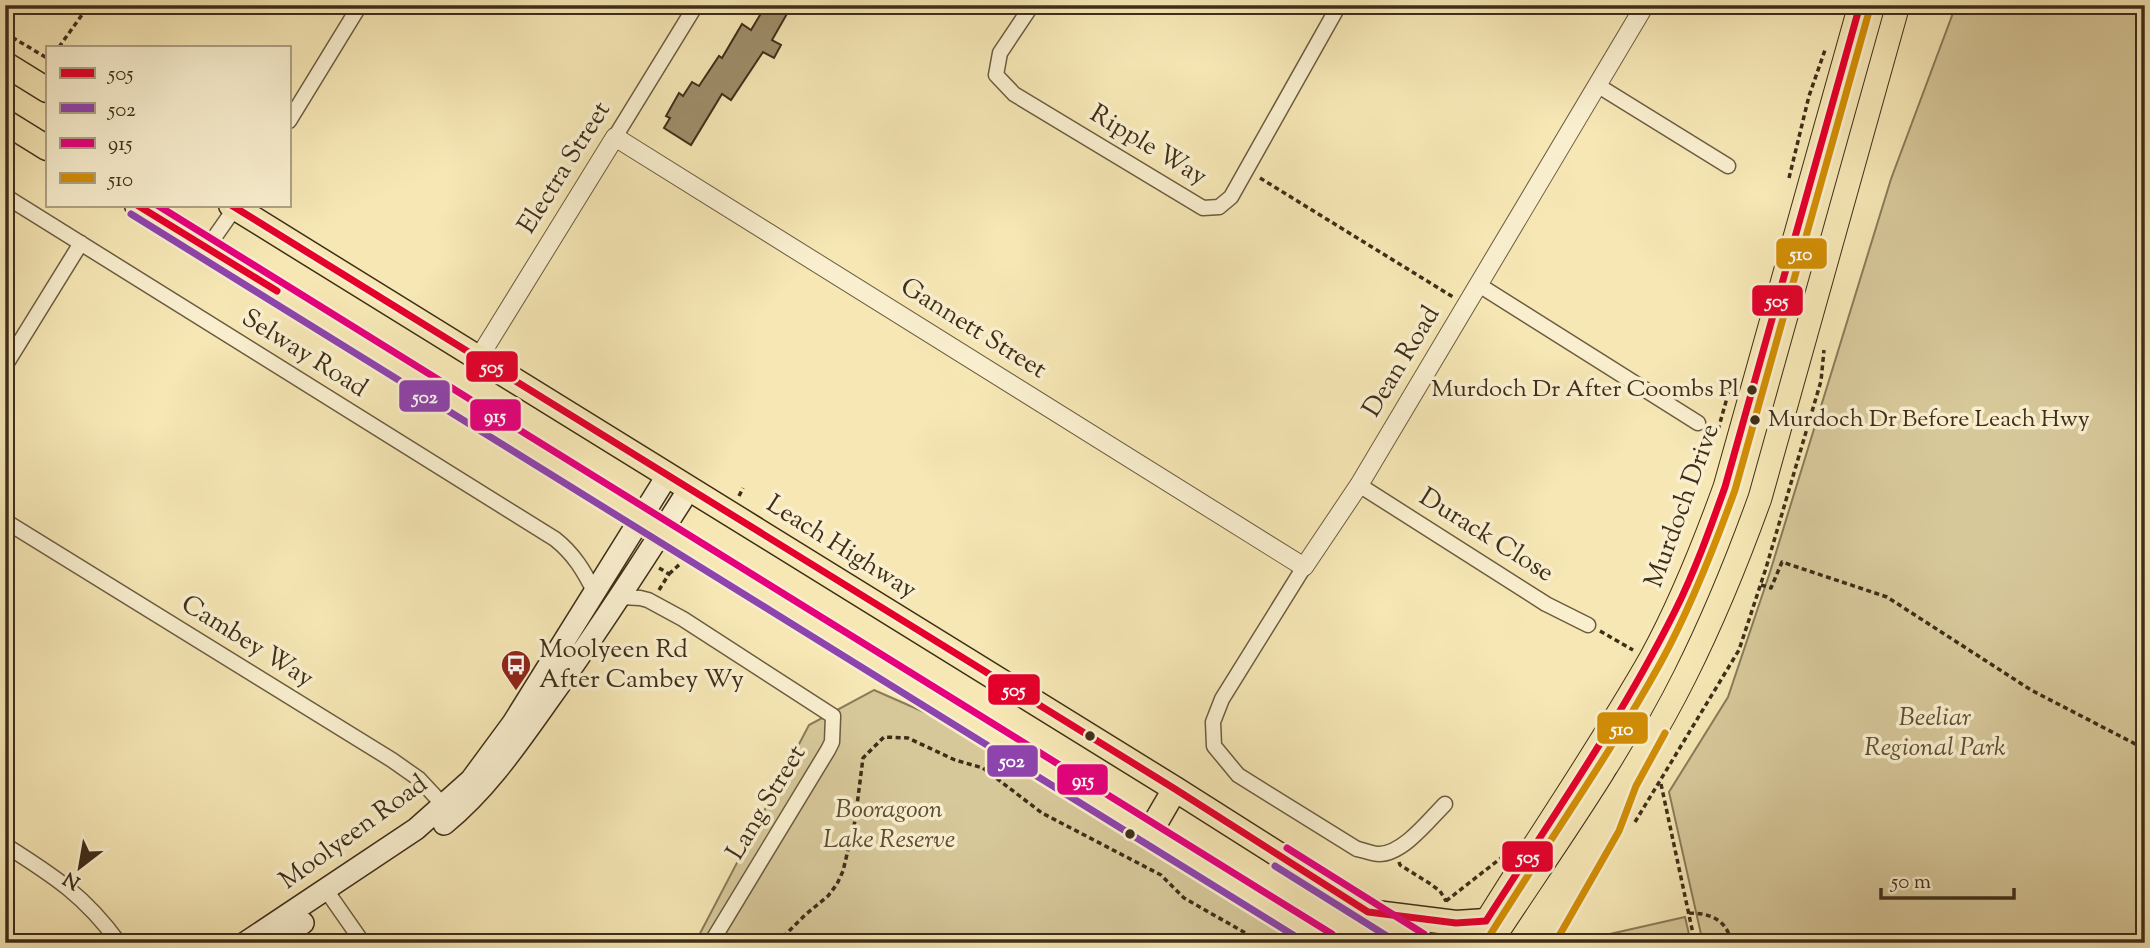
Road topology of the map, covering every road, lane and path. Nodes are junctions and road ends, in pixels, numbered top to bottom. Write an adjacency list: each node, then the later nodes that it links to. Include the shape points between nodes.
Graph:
1 (89, 5): 10 (path)
2 (360, 5): 15 (street)
3 (696, 5): 17 (street, Electra Street)
4 (1032, 5): 20 (street, Ripple Way, via 1000,52 996,75 1014,94 1203,208 1219,207 1231,197)
5 (1339, 5): 20 (street, Ripple Way)
6 (1645, 5): 13 (street, Dean Road)
7 (1860, 5): 59 (main road, Murdoch Drive, via 1726,487 1702,551 1650,658)
8 (1898, 5): 47 (main road, via 1759,498 1709,626)
9 (5, 33): 11 (path)
10 (60, 46)
11 (46, 57)
12 (5, 64): 14 (highway)
13 (1597, 85): 19 (street); 26 (street, Dean Road)
14 (46, 89)
15 (290, 119)
16 (5, 122): 18 (highway)
17 (615, 137): 28 (street, Electra Street); 38 (street, Gannett Street)
18 (46, 147)
19 (1728, 166)
20 (1248, 170): 27 (path)
21 (5, 196): 24 (street, Selway Road)
22 (139, 206): 25 (highway)
23 (234, 206): 25 (street); 28 (highway, Leach Highway)
24 (81, 243): 29 (street); 41 (street, Selway Road, via 555,539 582,566)
25 (207, 248): 37 (highway)
26 (1479, 285): 27 (street, Dean Road); 30 (street)
27 (1466, 305): 34 (street, Dean Road)
28 (478, 359): 33 (highway, Leach Highway)
29 (5, 366)
30 (1698, 423)
31 (1719, 423): 32 (path)
32 (1718, 432)
33 (667, 476): 35 (highway, Leach Highway); 37 (main road, Moolyeen Road)
34 (1359, 485): 38 (street, Dean Road); 44 (street, Durack Close, via 1546,604)
35 (689, 489): 37 (main road, Moolyeen Road); 49 (highway, Leach Highway)
36 (5, 521): 51 (street, Cambey Way, via 392,760 419,779)
37 (653, 523): 41 (main road, Moolyeen Road); 42 (main road, Moolyeen Road); 52 (highway)
38 (1304, 568): 55 (street, Dean Road, via 1222,699 1213,722 1214,746 1238,775 1357,849 1379,854)
39 (662, 569): 43 (path, via 669,575)
40 (1760, 584): 46 (path, via 1771,588 1782,562 1887,597 2031,690)
41 (595, 593): 51 (main road, Moolyeen Road, via 513,723)
42 (620, 597): 51 (main road, Moolyeen Road, via 487,783); 64 (street, Lang Street, via 640,598 683,619 833,716 832,742)
43 (654, 597)
44 (1588, 625): 45 (path)
45 (1635, 651)
46 (2145, 749)
47 (1626, 782): 70 (main road); 71 (highway, via 1610,826)
48 (1660, 782): 58 (path)
49 (1175, 789): 52 (highway); 57 (highway, Leach Highway)
50 (1445, 804): 55 (street)
51 (448, 811): 56 (main road, Moolyeen Road, via 416,829)
52 (1150, 832): 67 (highway)
53 (5, 845): 60 (street, via 69,887)
54 (1507, 849): 55 (path, via 1447,901 1440,891 1400,865)
55 (1395, 850)
56 (330, 896): 61 (main road, Moolyeen Road); 62 (main road, Moolyeen Road); 63 (street)
57 (1368, 912): 59 (highway, via 1456,923); 68 (highway, Leach Highway)
58 (1688, 914): 72 (path); 73 (path, via 1716,918 1728,931)
59 (1486, 921): 69 (main road, Murdoch Drive)
60 (119, 943)
61 (245, 943)
62 (272, 943)
63 (363, 943)
64 (710, 943)
65 (777, 943): 66 (path, via 837,884 855,821 863,758 884,737 895,736 983,768 1042,813 1161,875 1184,898)
66 (1263, 943)
67 (1325, 943)
68 (1418, 943)
69 (1474, 943)
70 (1518, 943)
71 (1543, 943)
72 (1695, 943)
73 (1731, 943)

